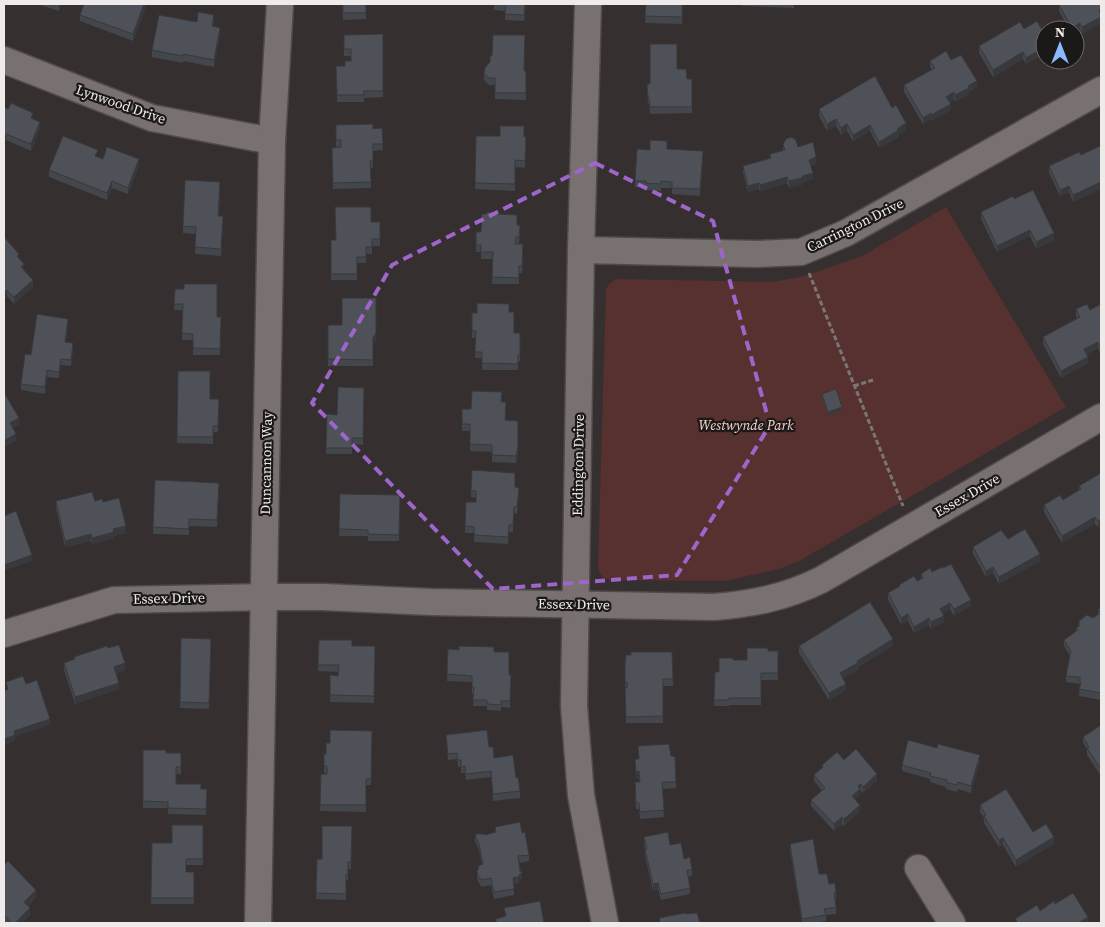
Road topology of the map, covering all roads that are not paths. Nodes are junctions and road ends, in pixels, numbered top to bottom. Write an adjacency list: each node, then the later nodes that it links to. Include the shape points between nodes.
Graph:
1 (280, 4): 5 (street, Duncannon Way)
2 (588, 4): 6 (street, Eddington Drive)
3 (4, 60): 5 (street, Lynwood Drive, via 152,118)
4 (1101, 90): 6 (street, Carrington Drive, via 854,228 801,252)
5 (272, 141): 8 (street, Duncannon Way)
6 (582, 250): 9 (street, Eddington Drive)
7 (1101, 417): 9 (street, Essex Drive, via 802,589 774,598 714,607)
8 (264, 597): 9 (street, Essex Drive); 10 (street, Essex Drive, via 114,600); 12 (street, Duncannon Way)
9 (576, 604): 13 (street, Eddington Drive, via 574,706 581,796)
10 (4, 634)
11 (918, 868): 14 (street)
12 (258, 923)
13 (605, 923)
14 (952, 923)

